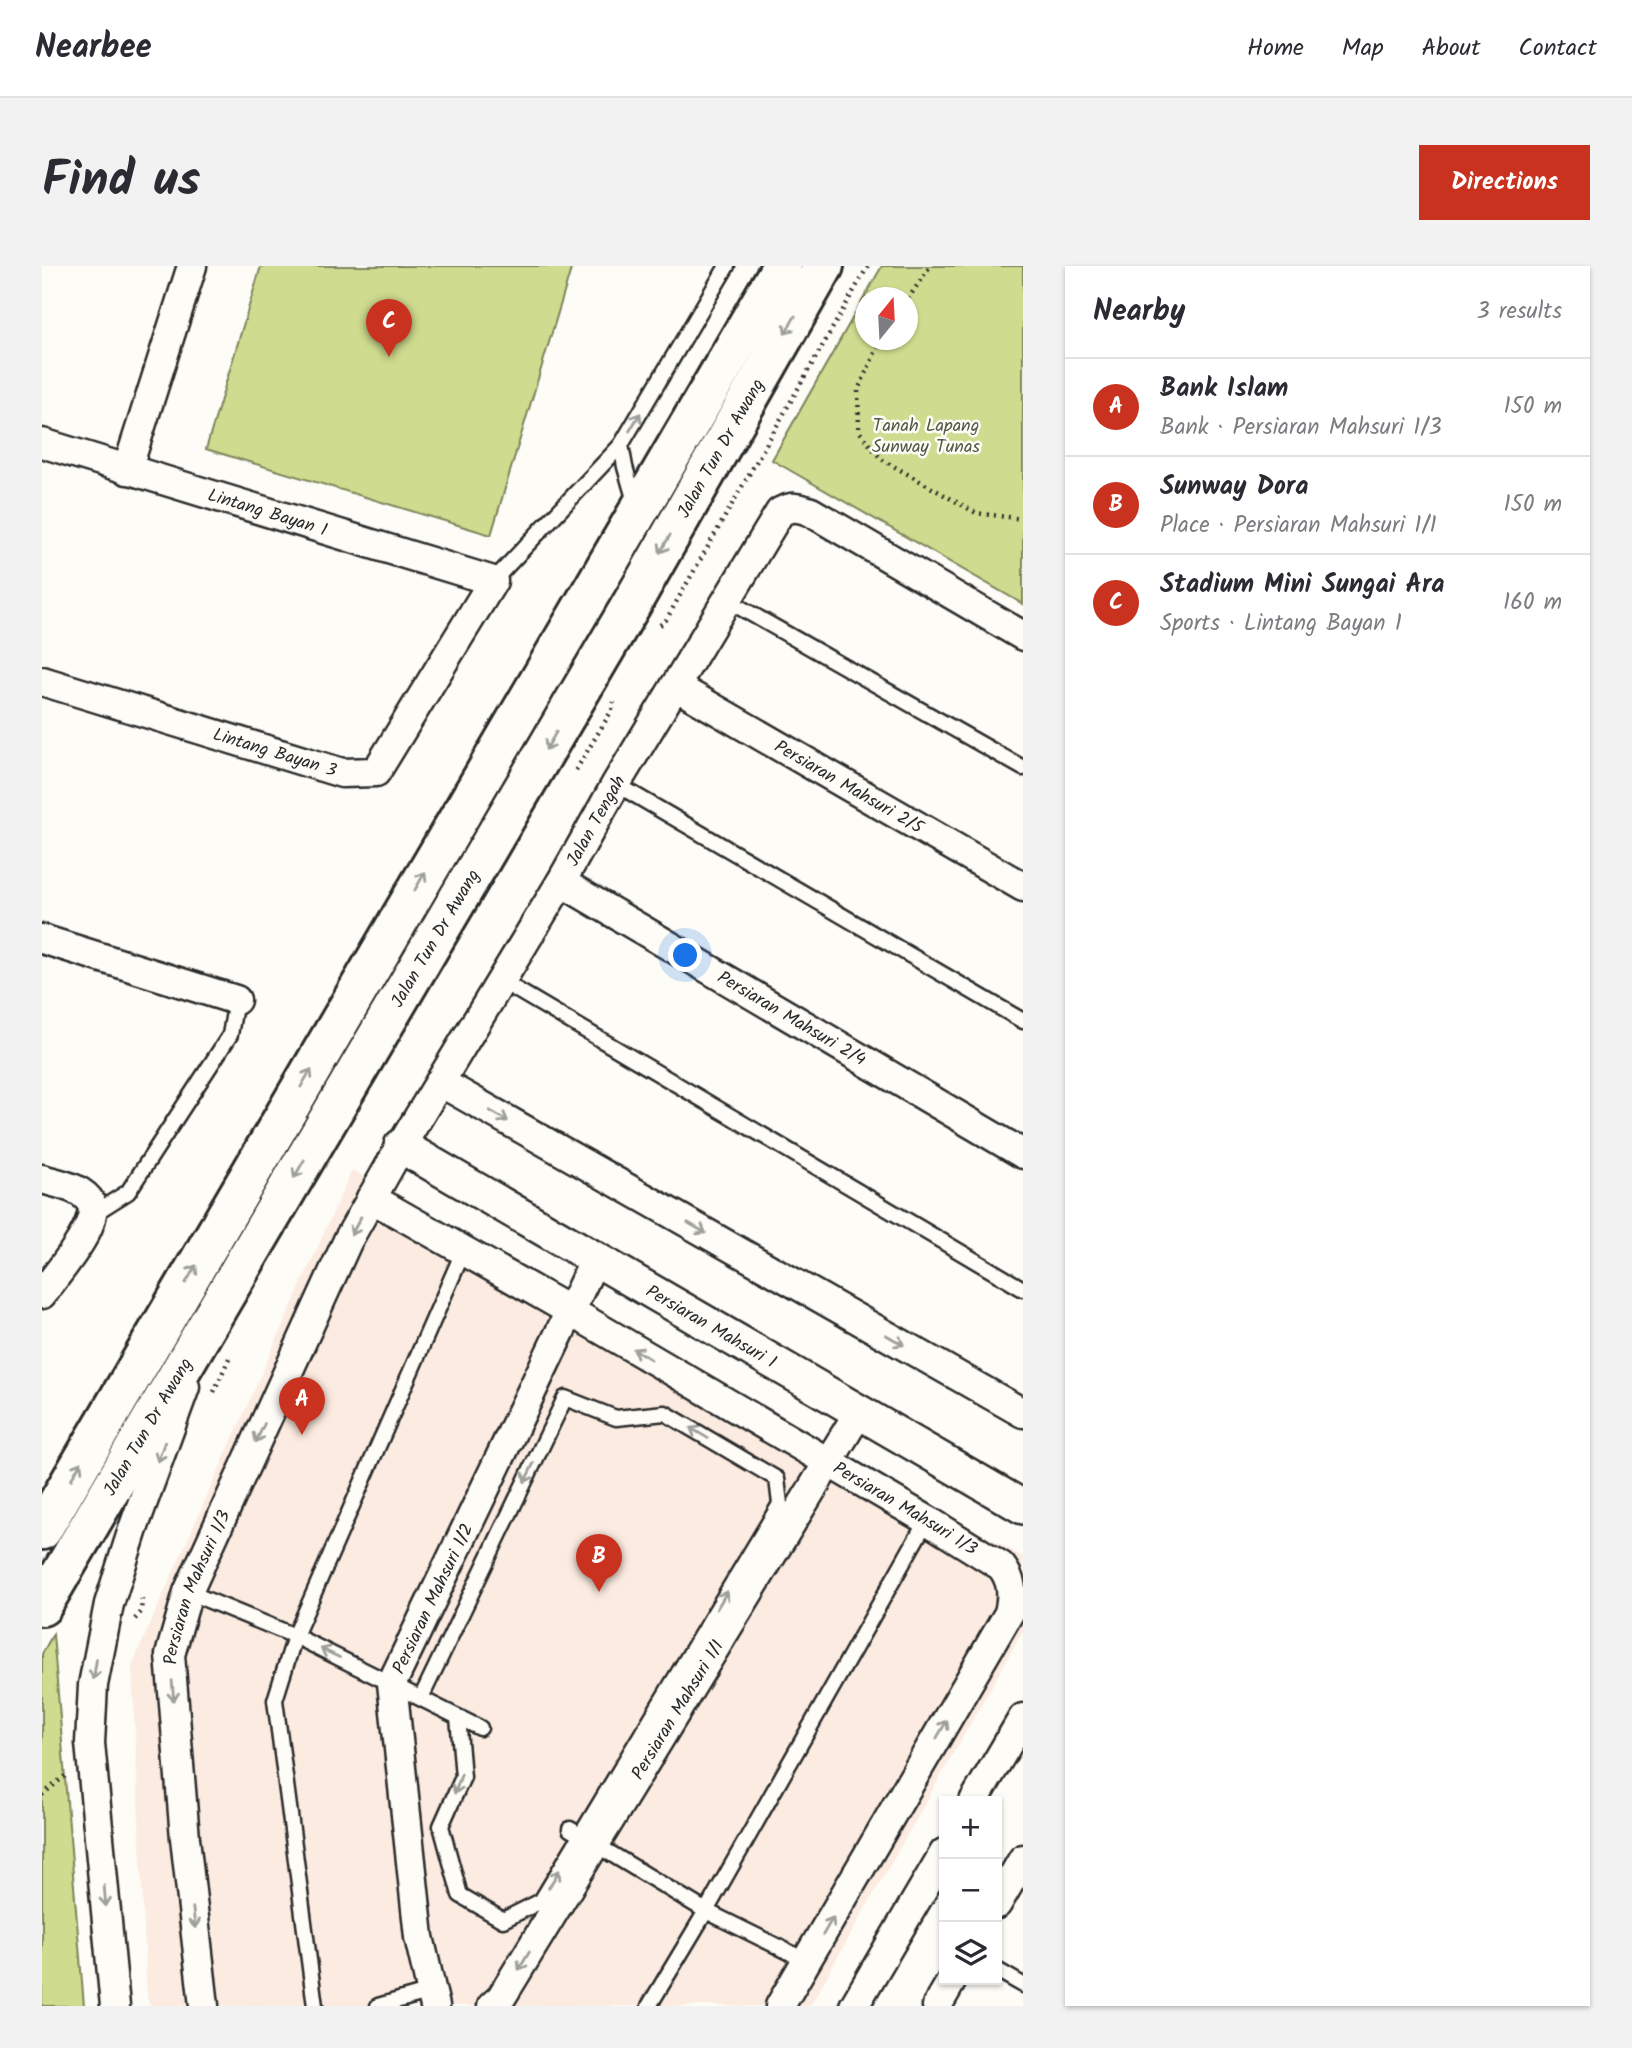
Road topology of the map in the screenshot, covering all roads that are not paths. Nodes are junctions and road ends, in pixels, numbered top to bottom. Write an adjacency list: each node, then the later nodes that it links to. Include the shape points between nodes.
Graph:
1 (192, 266): 7 (street)
2 (727, 266): 6 (lane, one-way to 2)
3 (782, 266): 8 (main road)
4 (824, 266): 33 (main road, Jalan Tun Dr Awang, one-way to 33)
5 (42, 443): 7 (street, Lintang Bayan 1)
6 (621, 445): 8 (lane); 9 (lane)
7 (127, 470): 9 (street, Lintang Bayan 1)
8 (638, 509): 39 (main road, one-way to 8)
9 (493, 581): 12 (street, Lintang Bayan 3, via 376,772 342,773)
10 (725, 599): 11 (street, Jalan Tengah, via 780,512 799,507); 13 (street, Jalan Tengah); 14 (lane)
11 (1023, 636)
12 (42, 681)
13 (675, 686): 15 (street, Jalan Tengah); 17 (street, Persiaran Mahsuri 2/5)
14 (1023, 768)
15 (616, 784): 16 (street, Jalan Tengah); 21 (lane)
16 (561, 882): 19 (street, Jalan Tengah); 24 (street, Persiaran Mahsuri 2/4)
17 (1023, 887)
18 (42, 939): 20 (street)
19 (500, 980): 22 (street, Jalan Tengah); 30 (lane)
20 (236, 1000): 27 (lane, via 230,1035 128,1192)
21 (1023, 1021)
22 (440, 1082): 23 (street, Jalan Tengah); 35 (street, one-way to 35)
23 (401, 1146): 26 (street, Persiaran Mahsuri 1/3); 29 (street, Persiaran Mahsuri 1)
24 (1023, 1154)
25 (42, 1179): 27 (street, via 77,1190 90,1203)
26 (371, 1198): 28 (street, Persiaran Mahsuri 1/3); 40 (street, Persiaran Mahsuri 1/3, one-way to 40)
27 (93, 1214): 31 (street, via 83,1237)
28 (463, 1252): 32 (street, Persiaran Mahsuri 1/3); 42 (lane)
29 (595, 1259): 32 (street, Persiaran Mahsuri 1/2); 34 (street, Persiaran Mahsuri 1)
30 (1023, 1289)
31 (42, 1294)
32 (570, 1311): 36 (street, Persiaran Mahsuri 1/3, one-way to 32); 43 (street, Persiaran Mahsuri 1/2)
33 (223, 1332): 41 (main road, Jalan Tun Dr Awang); 59 (street, one-way to 59, via 133,1529 109,1604 93,1685 90,1743)
34 (859, 1412): 36 (street, Persiaran Mahsuri 1/1); 37 (street, Persiaran Mahsuri 1)
35 (1023, 1413)
36 (828, 1463): 38 (street, Persiaran Mahsuri 1/3); 49 (street, Persiaran Mahsuri 1/1)
37 (1023, 1507)
38 (927, 1520): 53 (lane); 54 (street, Persiaran Mahsuri 1/3, one-way to 38, via 1009,1614 1012,1587 1001,1566)
39 (42, 1530)
40 (188, 1592): 42 (lane); 60 (street, Persiaran Mahsuri 1/3, one-way to 60, via 170,1655)
41 (42, 1606)
42 (295, 1636): 43 (lane, one-way to 42); 61 (lane, via 275,1700)
43 (392, 1683): 44 (lane); 58 (street, Persiaran Mahsuri 1/2, via 419,1937)
44 (421, 1698): 45 (lane); 49 (lane, one-way to 44, via 780,1504 777,1479 665,1413 616,1418 565,1398)
45 (458, 1717): 47 (lane); 49 (lane, one-way to 49, via 463,1777 441,1826 460,1895 503,1920 541,1901)
46 (1023, 1718): 48 (street)
47 (480, 1728)
48 (977, 1796)
49 (582, 1836): 53 (lane); 63 (street, Persiaran Mahsuri 1/1, one-way to 63, via 501,1998)
50 (941, 1859): 66 (street)
51 (1023, 1859): 52 (street)
52 (1002, 1895)
53 (706, 1911): 54 (lane); 64 (lane)
54 (807, 1961): 65 (street, Persiaran Mahsuri 1/3)
55 (1002, 1973): 57 (lane)
56 (949, 1985): 67 (street)
57 (1023, 1985)
58 (433, 1998): 62 (lane)
59 (115, 2006)
60 (204, 2006)
61 (315, 2006)
62 (378, 2006)
63 (492, 2006)
64 (649, 2006)
65 (780, 2006)
66 (855, 2006)
67 (936, 2006)

